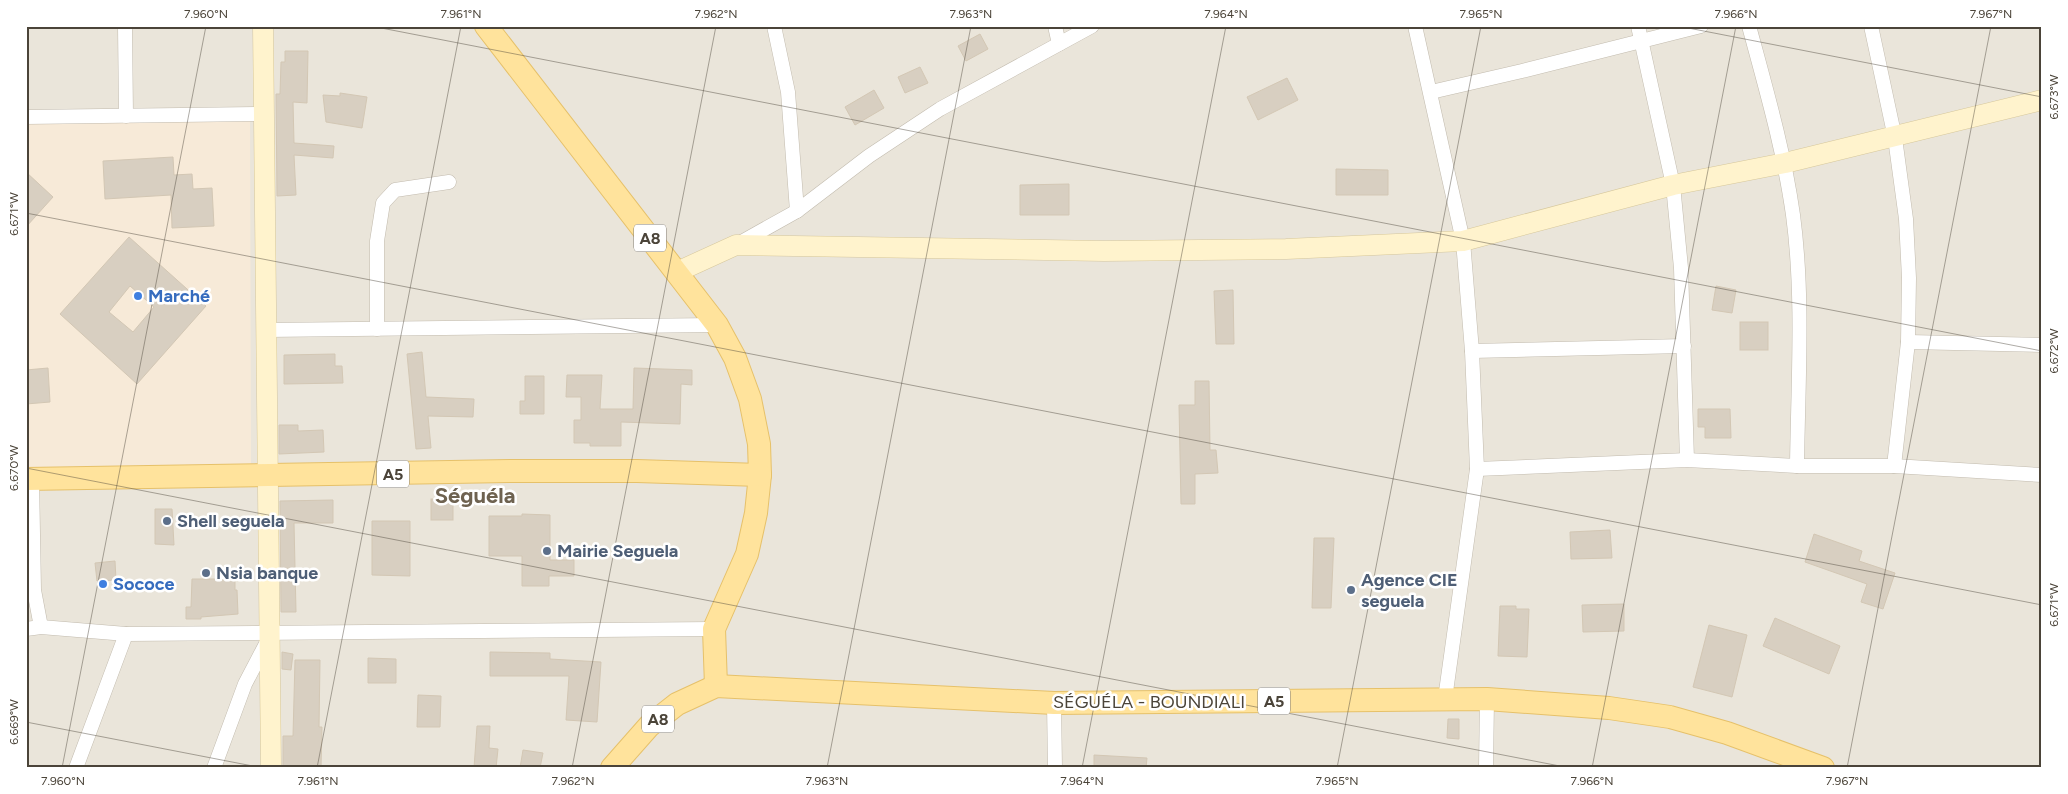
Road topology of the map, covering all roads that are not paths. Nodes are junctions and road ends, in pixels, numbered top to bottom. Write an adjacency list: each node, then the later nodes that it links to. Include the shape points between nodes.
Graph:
1 (125, 26): 17 (street)
2 (263, 26): 16 (main road)
3 (486, 26): 26 (main road, A8)
4 (774, 26): 23 (street, via 788,92)
5 (1055, 26): 13 (street)
6 (1092, 26): 13 (street)
7 (1415, 26): 14 (street)
8 (1638, 26): 12 (street)
9 (1701, 26): 12 (street)
10 (1749, 26): 20 (street)
11 (1871, 26): 19 (street)
12 (1642, 40): 14 (street); 22 (street)
13 (1059, 44): 23 (street, via 940,109 869,156)
14 (1431, 92): 24 (street)
15 (2042, 100): 19 (main road)
16 (264, 114): 17 (street); 29 (main road)
17 (126, 116): 18 (street)
18 (26, 117)
19 (1895, 138): 20 (main road); 30 (street, via 1906,219)
20 (1785, 163): 22 (main road); 35 (street, via 1794,217 1799,287)
21 (449, 182): 28 (street, via 395,190 383,203 377,240)
22 (1673, 185): 24 (main road); 32 (street)
23 (798, 211): 25 (street)
24 (1463, 240): 25 (main road, via 1286,249 1104,251); 33 (street)
25 (736, 245): 26 (main road)
26 (677, 272): 27 (main road, A8)
27 (717, 325): 28 (street); 38 (main road, A8, via 735,358 750,399 759,444)
28 (377, 329): 29 (street)
29 (266, 330): 40 (main road)
30 (1908, 342): 31 (street); 36 (street)
31 (2042, 345)
32 (1684, 346): 33 (street); 34 (street)
33 (1472, 351): 37 (street)
34 (1686, 460): 35 (street); 37 (street)
35 (1797, 466): 36 (street)
36 (1894, 466): 39 (street)
37 (1477, 469): 48 (street)
38 (760, 475): 40 (main road, A5, via 511,471); 44 (main road, via 747,554)
39 (2042, 475)
40 (268, 476): 41 (main road, A5); 45 (main road)
41 (29, 478): 42 (street, via 34,590)
42 (41, 627): 43 (street); 46 (street)
43 (26, 628)
44 (714, 629): 45 (street); 47 (main road)
45 (271, 633): 46 (street); 52 (street, via 244,684); 53 (main road)
46 (126, 634): 51 (street)
47 (716, 686): 50 (main road, SÉGUÉLA - BOUNDIALI / A5); 54 (main road, A8, via 677,704 649,726)
48 (1445, 699): 49 (main road, SÉGUÉLA - BOUNDIALI / A5); 50 (main road, SÉGUÉLA - BOUNDIALI / A5)
49 (1487, 699): 56 (street); 57 (main road, SÉGUÉLA - BOUNDIALI / A5, via 1609,708 1670,718 1727,733)
50 (1054, 703): 55 (street)
51 (76, 768)
52 (214, 768)
53 (271, 768)
54 (612, 768)
55 (1055, 768)
56 (1486, 768)
57 (1823, 768)

